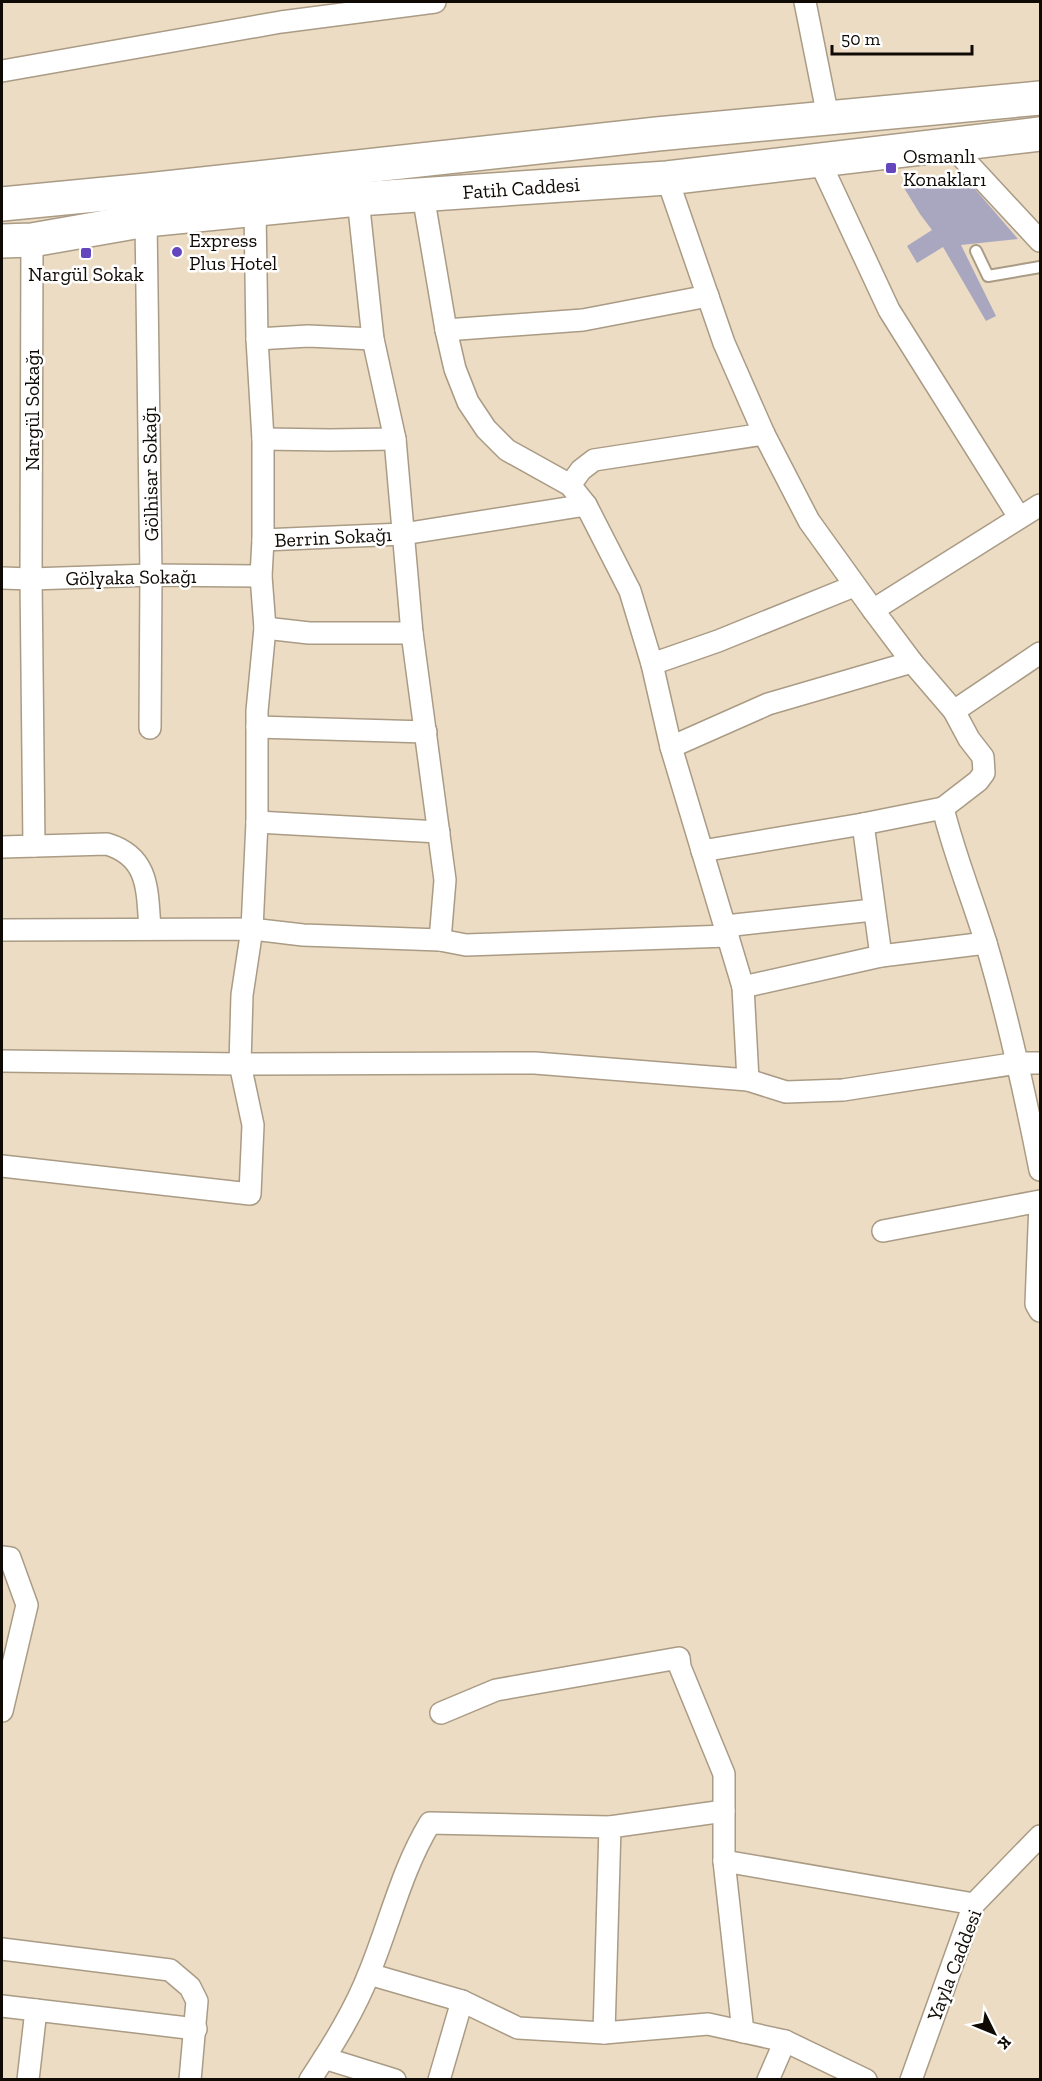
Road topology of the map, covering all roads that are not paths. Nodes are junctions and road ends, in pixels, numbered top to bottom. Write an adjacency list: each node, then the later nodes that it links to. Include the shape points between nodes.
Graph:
1 (435, 2): 3 (street)
2 (805, 2): 6 (street)
3 (282, 12): 4 (street)
4 (2, 71)
5 (1041, 98): 6 (main road, Fatih Caddesi)
6 (828, 117): 13 (main road, Fatih Caddesi)
7 (1041, 134): 8 (main road, Fatih Caddesi)
8 (949, 143): 9 (main road, Fatih Caddesi); 17 (street)
9 (819, 160): 10 (main road, Fatih Caddesi); 30 (street, via 889,310)
10 (667, 178): 11 (main road, Fatih Caddesi); 20 (street)
11 (423, 195): 12 (main road, Fatih Caddesi); 21 (street)
12 (358, 199): 14 (main road, Fatih Caddesi); 23 (street)
13 (2, 204)
14 (255, 210): 15 (main road, Fatih Caddesi); 22 (street)
15 (146, 220): 16 (main road, Fatih Caddesi); 33 (street, Gölhisar Sokağı)
16 (17, 241): 36 (street, Nargül Sokağı)
17 (1041, 241)
18 (976, 251): 19 (lane, via 988,276)
19 (1041, 267)
20 (708, 296): 21 (street, via 584,320); 24 (street)
21 (446, 330): 27 (street, via 461,386 486,429 507,450)
22 (257, 339): 23 (street); 25 (street)
23 (373, 339): 26 (street)
24 (764, 434): 27 (street, via 594,460 580,470); 37 (street, via 809,521)
25 (263, 439): 26 (street); 32 (street)
26 (395, 439): 31 (street)
27 (570, 485): 29 (street)
28 (1041, 505): 30 (street)
29 (586, 506): 31 (street, Berrin Sokağı); 43 (street, via 630,591)
30 (1019, 517): 38 (street)
31 (403, 534): 32 (street, Berrin Sokağı); 40 (street)
32 (264, 540): 34 (street)
33 (151, 575): 34 (street, Gölyaka Sokağı); 36 (street, Gölyaka Sokağı); 46 (street, Gölhisar Sokağı)
34 (261, 576): 39 (street)
35 (2, 578): 36 (street, Gölyaka Sokağı)
36 (31, 579): 54 (street, Nargül Sokağı)
37 (854, 586): 38 (street); 43 (street)
38 (873, 610): 42 (street)
39 (265, 628): 40 (street, via 309,633); 45 (street)
40 (412, 633): 47 (street)
41 (1041, 653): 44 (street)
42 (912, 662): 44 (street); 48 (street, via 768,704)
43 (652, 664): 48 (street)
44 (954, 711): 49 (street, via 983,757 984,773)
45 (257, 727): 47 (street); 50 (street)
46 (150, 728)
47 (426, 732): 52 (street)
48 (671, 747): 55 (street)
49 (943, 808): 51 (street); 62 (street)
50 (257, 822): 52 (street); 58 (street)
51 (863, 824): 55 (street); 56 (street)
52 (440, 832): 61 (street, via 445,880)
53 (2, 846): 54 (street)
54 (34, 846): 57 (street, via 107,844 128,854 146,880)
55 (702, 851): 60 (street)
56 (873, 910): 60 (street); 63 (street)
57 (150, 929): 58 (street); 59 (street)
58 (252, 929): 61 (street, via 303,935); 68 (street, via 242,995)
59 (2, 930)
60 (727, 931): 61 (street, via 466,945); 64 (street)
61 (440, 940)
62 (986, 943): 63 (street); 66 (street)
63 (881, 956): 64 (street)
64 (743, 987): 69 (street)
65 (2, 1061): 68 (street)
66 (1018, 1063): 67 (street); 69 (street, via 843,1090 786,1092); 71 (street)
67 (1041, 1063)
68 (240, 1064): 69 (street, via 535,1063); 70 (street, via 253,1125 250,1194)
69 (748, 1080)
70 (2, 1166)
71 (1041, 1170)
72 (1040, 1212): 73 (street); 74 (street, via 1036,1304)
73 (883, 1231)
74 (1041, 1311)
75 (2, 1557): 76 (street, via 10,1558 27,1605)
76 (3, 1699)
77 (441, 1713): 78 (street, via 496,1690 679,1658 724,1774)
78 (724, 1810): 79 (street); 81 (street)
79 (610, 1827): 84 (street, via 430,1823 415,1847); 90 (street)
80 (1041, 1836): 82 (street, Yayla Caddesi)
81 (724, 1861): 82 (street); 89 (street)
82 (974, 1904): 100 (street, Yayla Caddesi)
83 (2, 1950): 88 (street, via 170,1971 190,1987 197,2001)
84 (369, 1974): 85 (street); 92 (street)
85 (462, 2001): 90 (street, via 518,2028); 97 (street)
86 (2, 2006): 87 (street)
87 (36, 2010): 88 (street); 93 (street)
88 (196, 2029): 94 (street)
89 (743, 2032): 90 (street, via 708,2024); 91 (street)
90 (604, 2033)
91 (785, 2041): 98 (street); 99 (street)
92 (324, 2058): 95 (street); 96 (street)
93 (28, 2079)
94 (190, 2079)
95 (310, 2079)
96 (394, 2079)
97 (440, 2079)
98 (768, 2079)
99 (866, 2079)
100 (911, 2079)

